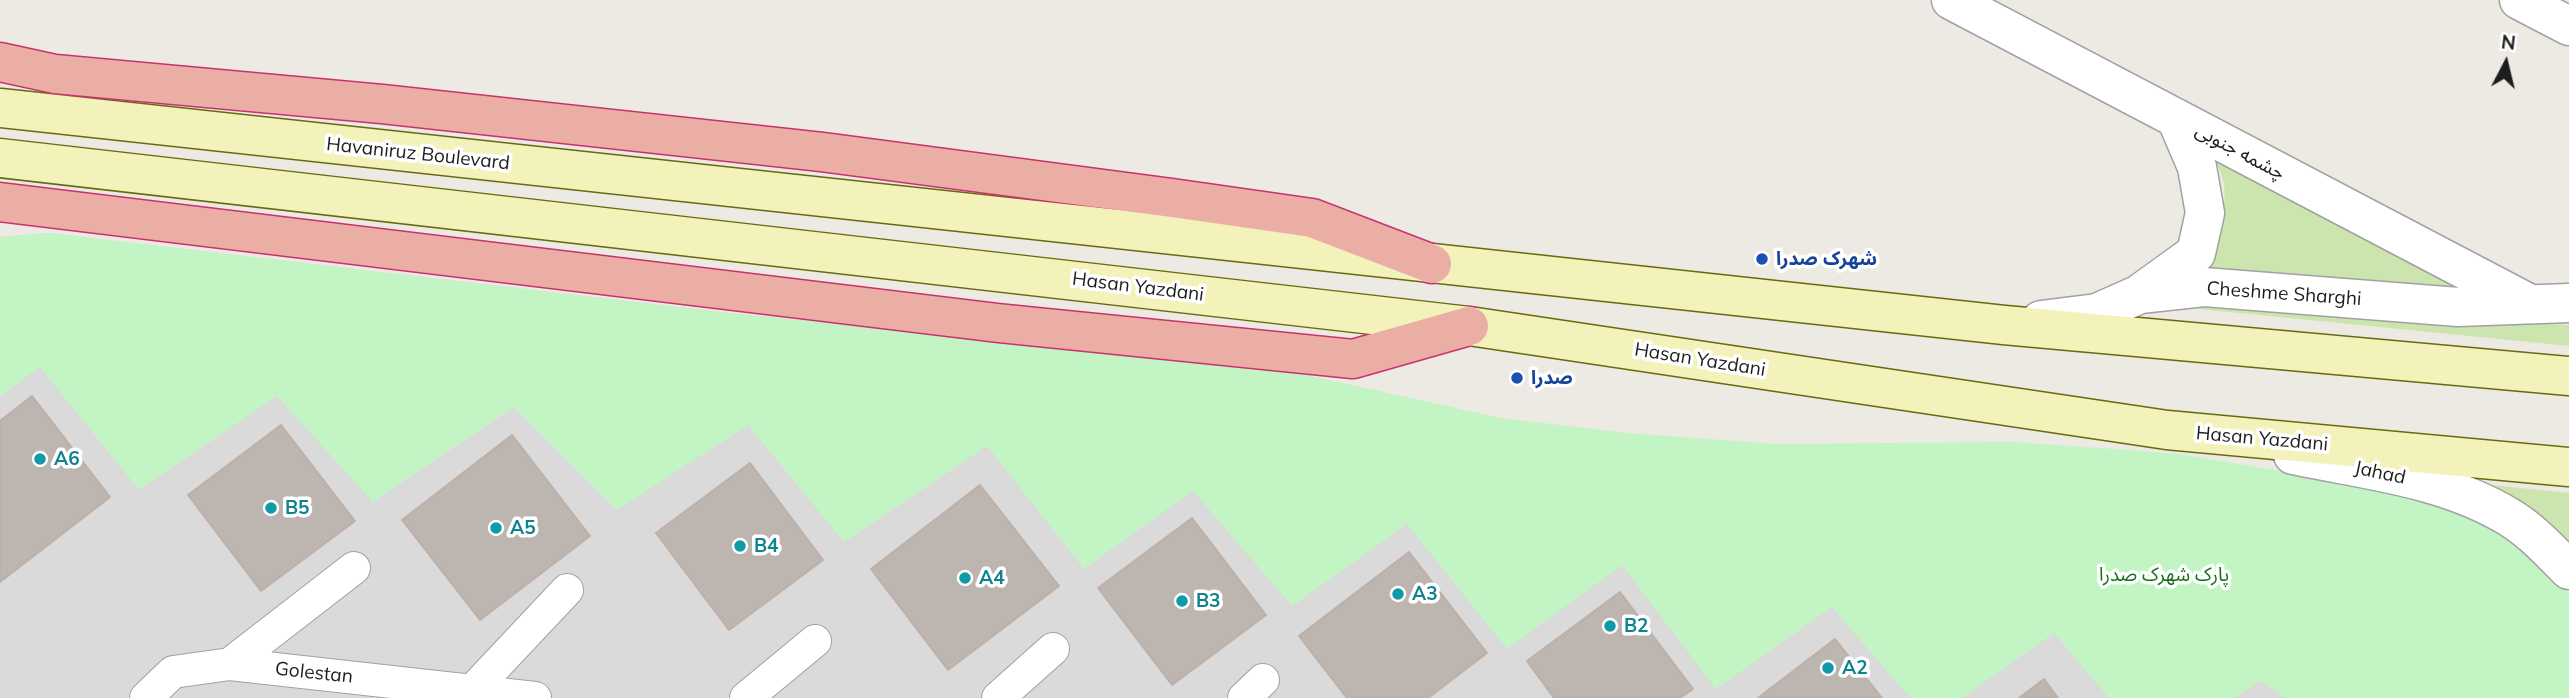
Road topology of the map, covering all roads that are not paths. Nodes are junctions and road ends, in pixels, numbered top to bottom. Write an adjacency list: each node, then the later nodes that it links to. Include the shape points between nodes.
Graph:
1 (1951, 0): 8 (street, چشمه جنوبی)
2 (2519, 0): 3 (street)
3 (2569, 26)
4 (0, 62): 6 (highway)
5 (0, 70): 6 (highway)
6 (55, 74): 11 (highway, via 822,152 1159,196 1312,218)
7 (0, 108): 11 (main road, Havaniruz Boulevard)
8 (2176, 118): 12 (street, via 2197,167 2205,213 2196,253); 14 (street, چشمه جنوبی)
9 (0, 158): 16 (main road, Hasan Yazdani)
10 (0, 202): 16 (highway, via 998,323 1353,359)
11 (1432, 264): 15 (main road)
12 (2140, 294): 14 (street, Cheshme Sharghi, via 2204,287 2458,307); 15 (street, Cheshme Sharghi, via 2097,313)
13 (2569, 303): 14 (street, Cheshme Sharghi)
14 (2530, 304)
15 (2004, 325): 17 (main road)
16 (1469, 326): 18 (main road, Hasan Yazdani)
17 (2569, 376)
18 (2168, 430): 19 (main road, Hasan Yazdani); 21 (street, Jahad, via 2407,478 2460,494 2510,518)
19 (2569, 467)
20 (354, 568): 25 (street)
21 (2569, 570)
22 (566, 590): 26 (street)
23 (815, 641): 29 (street)
24 (1053, 649): 30 (street)
25 (230, 664): 26 (street, Golestan); 27 (street, Golestan, via 173,673)
26 (472, 691): 28 (street, Golestan)
27 (146, 698)
28 (535, 698)
29 (746, 698)
30 (998, 698)

